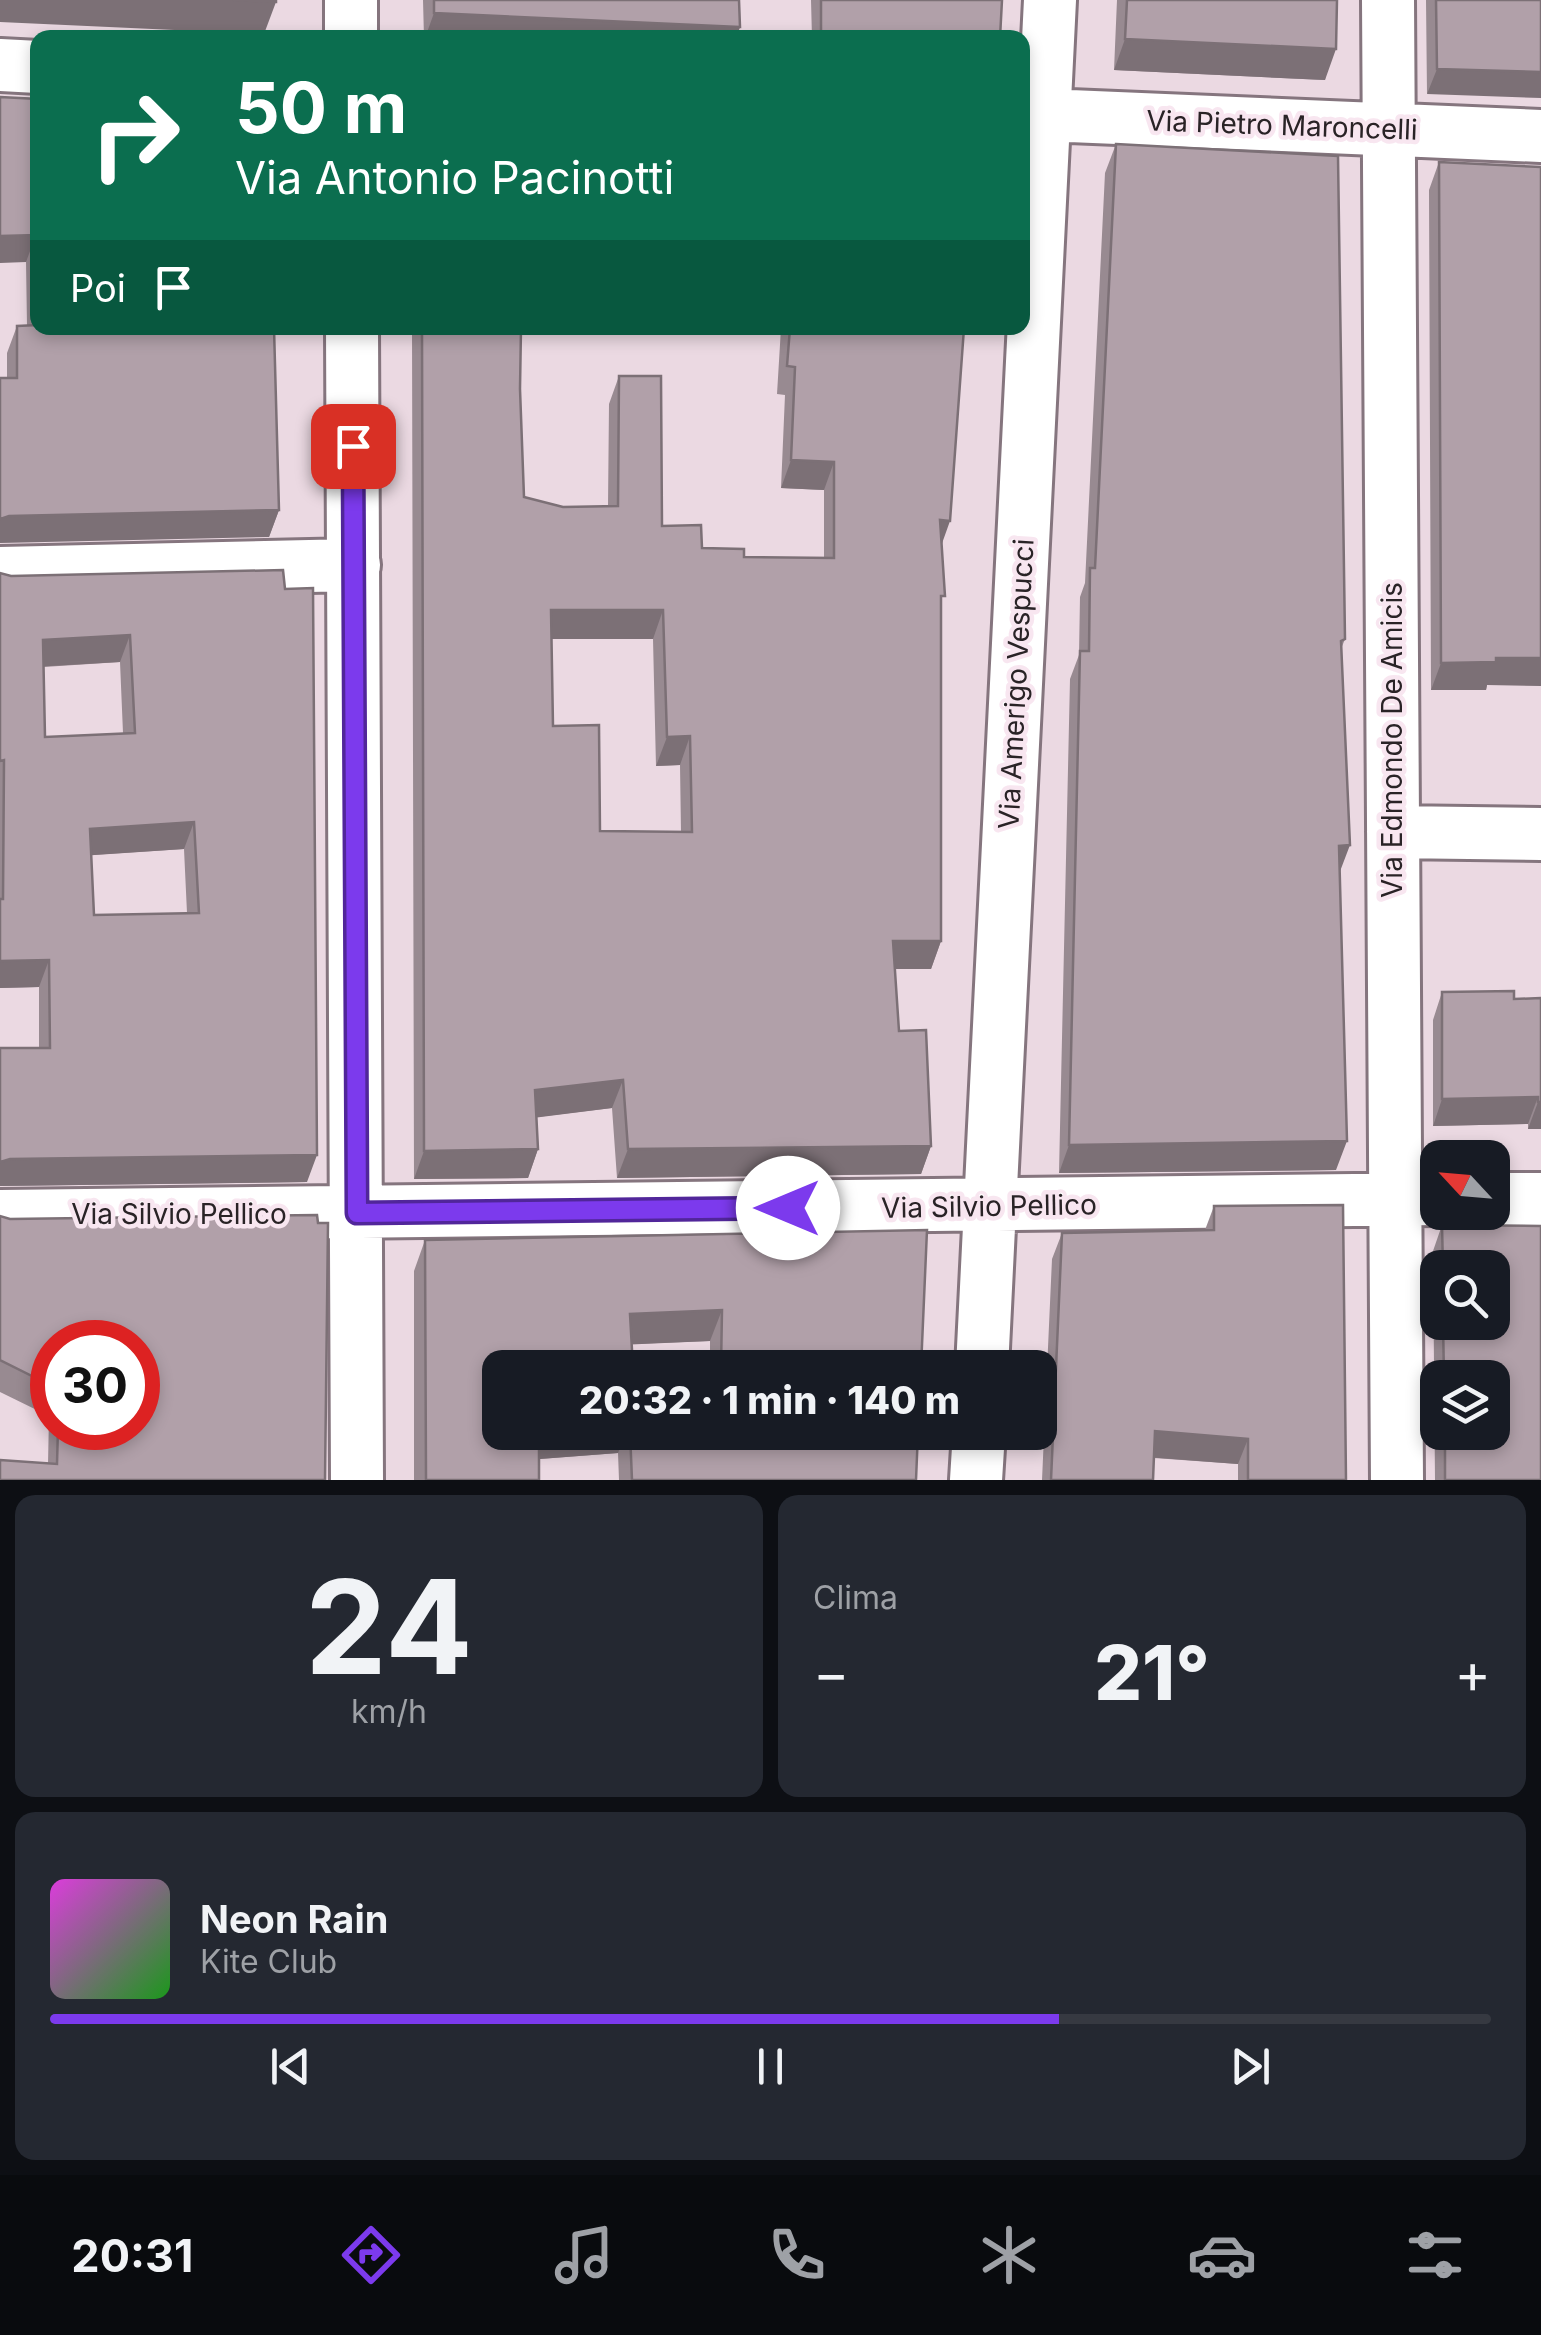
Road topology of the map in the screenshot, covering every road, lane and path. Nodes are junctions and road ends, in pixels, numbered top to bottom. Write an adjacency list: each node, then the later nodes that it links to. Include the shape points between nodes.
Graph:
1 (351, 0): 4 (street)
2 (1050, 0): 7 (street, Via Amerigo Vespucci)
3 (1388, 0): 8 (street, Via Edmondo De Amicis)
4 (351, 30)
5 (0, 65): 6 (street)
6 (30, 66)
7 (1033, 114): 8 (street, Via Pietro Maroncelli); 10 (street, Via Amerigo Vespucci)
8 (1388, 129): 9 (street, Via Pietro Maroncelli); 15 (street, Via Edmondo De Amicis)
9 (1541, 136)
10 (1030, 192)
11 (352, 335): 13 (street)
12 (1024, 335): 20 (street, Via Amerigo Vespucci)
13 (354, 564): 14 (street); 21 (street)
14 (0, 573)
15 (1392, 832): 16 (street); 17 (street, Via Edmondo De Amicis)
16 (1541, 834)
17 (1416, 1199): 20 (street, Via Silvio Pellico); 27 (street, Via Edmondo De Amicis)
18 (1510, 1199): 19 (street)
19 (1541, 1199)
20 (991, 1206): 21 (street, Via Silvio Pellico); 23 (street, Via Amerigo Vespucci)
21 (357, 1213): 22 (street, Via Silvio Pellico); 25 (street)
22 (0, 1216)
23 (983, 1350)
24 (978, 1450): 26 (street)
25 (357, 1480)
26 (976, 1480)
27 (1397, 1480)

